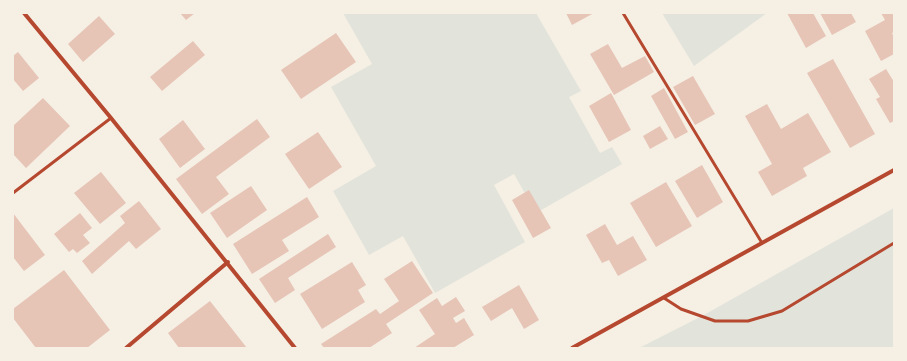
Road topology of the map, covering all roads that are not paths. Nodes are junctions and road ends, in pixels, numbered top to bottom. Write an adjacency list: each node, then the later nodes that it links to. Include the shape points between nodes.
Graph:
1 (24, 13): 3 (street)
2 (623, 13): 6 (lane)
3 (112, 118): 5 (lane); 8 (street)
4 (894, 170): 6 (street)
5 (13, 193)
6 (762, 243): 9 (street)
7 (894, 243): 9 (lane, via 782,311 748,321 715,321 681,308)
8 (228, 262): 10 (street); 11 (street)
9 (664, 298): 12 (street)
10 (126, 348)
11 (295, 348)
12 (572, 348)

